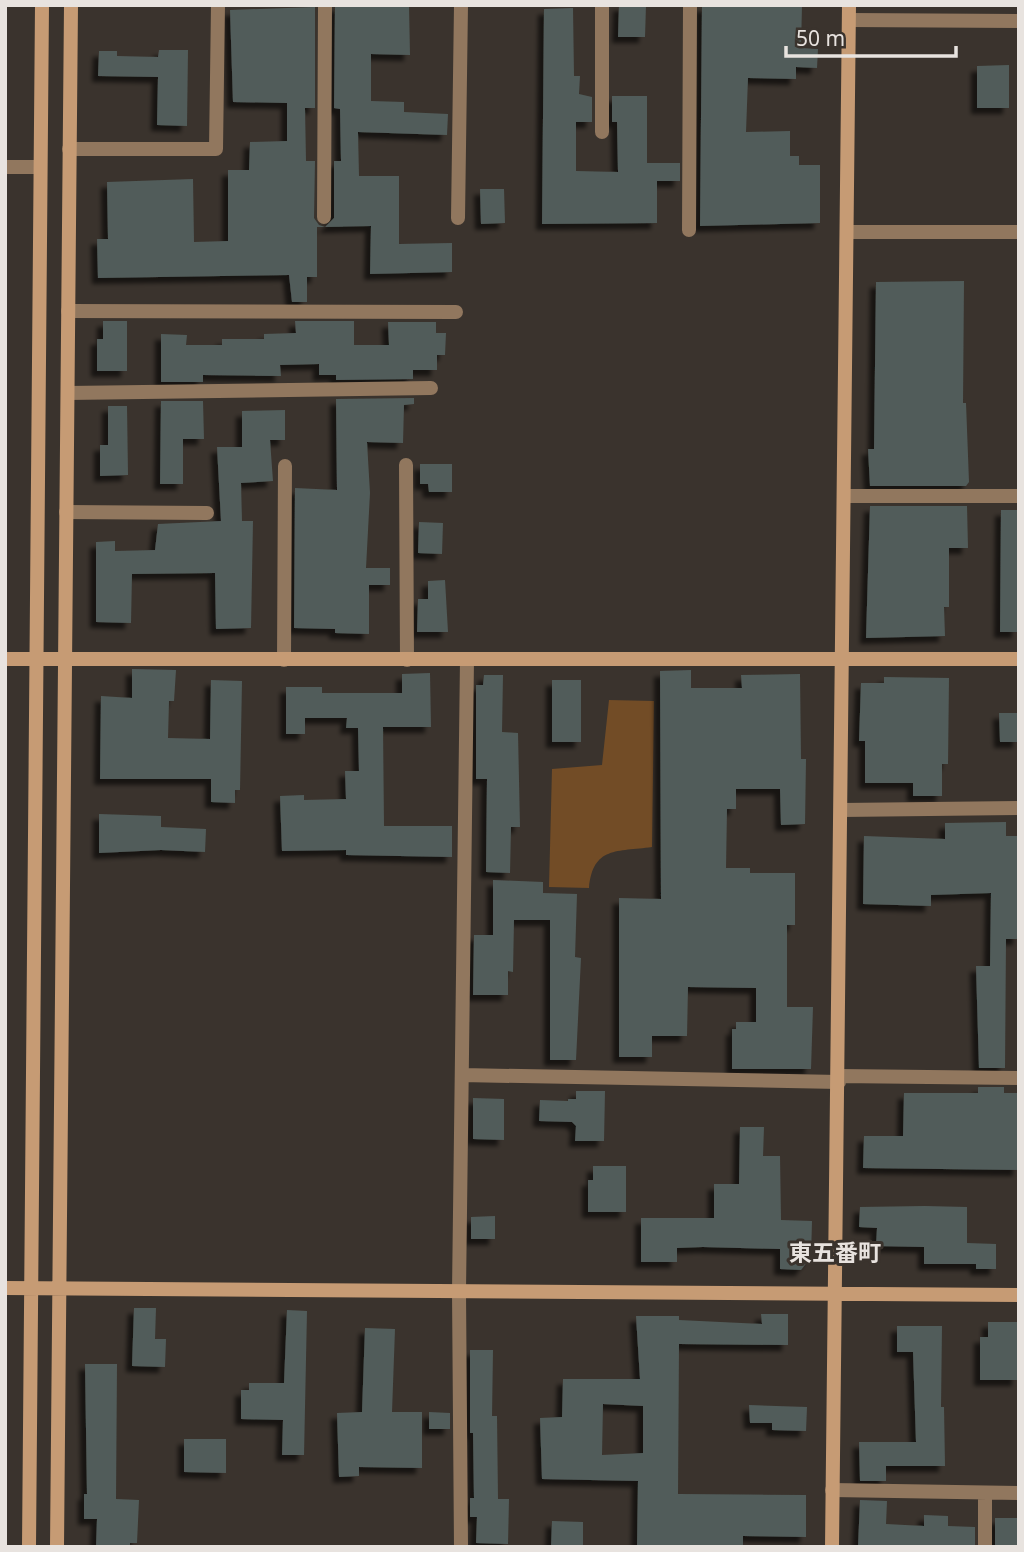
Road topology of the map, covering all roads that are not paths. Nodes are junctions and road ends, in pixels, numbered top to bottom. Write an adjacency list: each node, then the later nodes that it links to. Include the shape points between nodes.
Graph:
1 (42, 5): 13 (street)
2 (71, 5): 11 (street)
3 (218, 5): 11 (street, via 216,149)
4 (325, 5): 14 (street)
5 (461, 5): 15 (street)
6 (602, 5): 10 (street)
7 (690, 5): 16 (street)
8 (849, 13): 9 (street); 17 (street)
9 (1019, 21)
10 (602, 132)
11 (69, 149): 19 (street)
12 (5, 167): 13 (street)
13 (40, 167): 30 (street)
14 (324, 217)
15 (458, 219)
16 (689, 230)
17 (847, 232): 18 (street); 25 (street)
18 (1019, 232)
19 (68, 311): 20 (street); 22 (street)
20 (456, 312)
21 (431, 388): 22 (street)
22 (68, 393): 27 (street)
23 (406, 465): 35 (street)
24 (285, 466): 34 (street)
25 (844, 496): 26 (street); 32 (street)
26 (1019, 496)
27 (66, 512): 28 (street); 31 (street)
28 (207, 513)
29 (5, 659): 30 (street)
30 (35, 659): 31 (street); 43 (street)
31 (65, 659): 34 (street); 44 (street)
32 (842, 659): 33 (street); 36 (street); 38 (street)
33 (1019, 659)
34 (284, 660): 35 (street)
35 (407, 660): 36 (street)
36 (467, 660): 39 (street)
37 (1019, 808): 38 (street)
38 (841, 810): 41 (street)
39 (462, 1075): 41 (street); 45 (street)
40 (1019, 1078): 41 (street)
41 (839, 1079): 46 (street)
42 (5, 1288): 43 (street)
43 (32, 1288): 44 (street); 51 (street)
44 (60, 1289): 45 (street); 52 (street)
45 (459, 1291): 46 (street); 53 (street)
46 (837, 1294): 47 (street); 48 (street)
47 (1019, 1295)
48 (832, 1490): 49 (street); 54 (street)
49 (985, 1493): 50 (street); 55 (street)
50 (1019, 1493)
51 (29, 1547)
52 (57, 1547)
53 (461, 1547)
54 (832, 1547)
55 (985, 1547)

